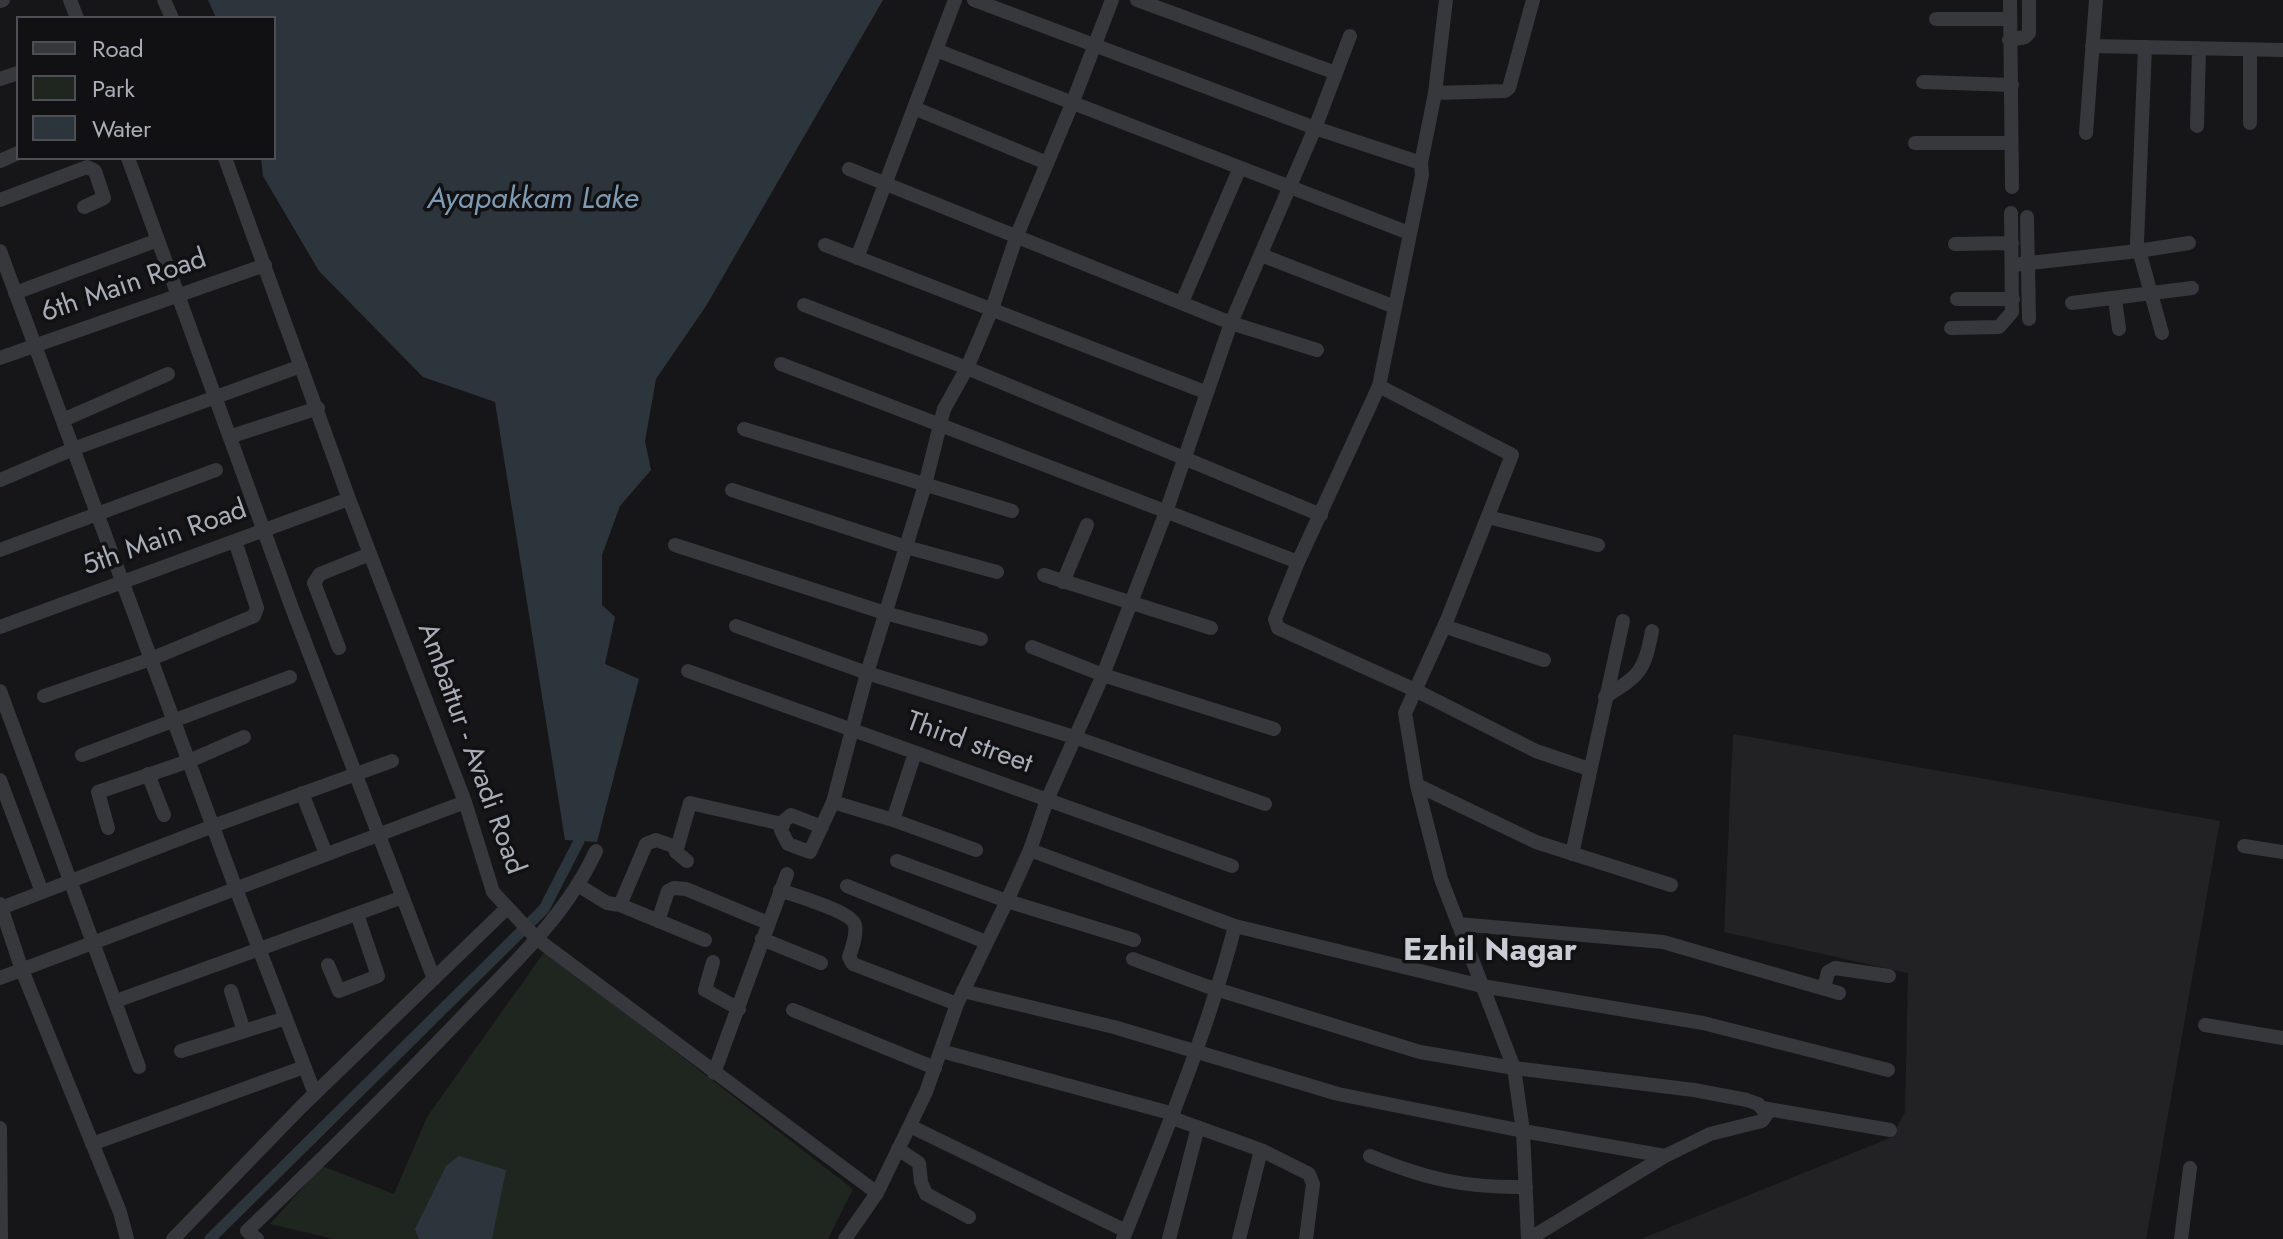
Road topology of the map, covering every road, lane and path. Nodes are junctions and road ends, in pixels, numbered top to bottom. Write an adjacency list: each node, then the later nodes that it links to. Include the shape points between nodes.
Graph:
1 (955, 0): 18 (street)
2 (974, 0): 14 (street)
3 (1112, 0): 14 (street)
4 (1137, 0): 21 (street)
5 (1446, 0): 24 (street)
6 (1533, 0): 24 (street, via 1509,88)
7 (2010, 0): 11 (street)
8 (2029, 0): 13 (street, via 2029,33)
9 (2096, 0): 15 (street)
10 (1936, 19): 11 (street)
11 (2010, 19): 13 (street)
12 (1350, 36): 21 (street)
13 (2009, 40): 23 (street)
14 (1095, 45): 25 (street); 29 (street)
15 (2092, 46): 16 (street); 30 (street)
16 (2145, 47): 17 (street); 54 (street)
17 (2199, 48): 19 (street); 28 (street)
18 (936, 50): 25 (street); 26 (street)
19 (2250, 50): 20 (street); 27 (street)
20 (2283, 50)
21 (1336, 73): 29 (street)
22 (1923, 82): 23 (street)
23 (2012, 85): 32 (street)
24 (1435, 93): 36 (street)
25 (1072, 104): 35 (street); 38 (street)
26 (914, 108): 35 (street); 39 (street)
27 (2250, 123)
28 (2197, 126)
29 (1315, 128): 36 (street); 41 (street)
30 (2086, 133)
31 (1915, 143): 32 (street)
32 (2010, 143): 40 (street)
33 (129, 160): 48 (street)
34 (226, 160): 58 (street, Ambattur - Avadi Road)
35 (1047, 163): 47 (street)
36 (1421, 163): 46 (street)
37 (849, 169): 39 (street)
38 (1239, 170): 41 (street); 67 (street)
39 (885, 183): 47 (street); 56 (street)
40 (2012, 187)
41 (1289, 189): 46 (street); 55 (street)
42 (0, 200): 43 (street, via 87,167 95,171 104,198)
43 (84, 207)
44 (2011, 213): 49 (street)
45 (2027, 217): 57 (street)
46 (1409, 233): 70 (street)
47 (1017, 235): 67 (street); 71 (street)
48 (158, 240): 61 (street); 63 (street)
49 (2012, 243): 51 (street); 59 (street)
50 (2189, 243): 54 (street)
51 (1955, 244)
52 (825, 245): 56 (street)
53 (0, 251): 61 (street)
54 (2138, 251): 57 (street); 62 (street)
55 (1261, 255): 70 (street); 73 (street)
56 (857, 258): 71 (street)
57 (2028, 264): 59 (street); 72 (street)
58 (265, 265): 63 (street, 6th Main Road); 81 (street, Ambattur - Avadi Road)
59 (2012, 265): 65 (street)
60 (2192, 288): 62 (street)
61 (15, 293): 77 (street)
62 (2151, 294): 66 (street); 76 (street)
63 (178, 296): 77 (street, 6th Main Road); 86 (street)
64 (1957, 299): 65 (street)
65 (2013, 299): 74 (street, via 2012,312 1999,327)
66 (2115, 299): 68 (street); 75 (street)
67 (1182, 302): 73 (street)
68 (2072, 303)
69 (804, 305): 82 (street)
70 (1395, 307): 84 (street)
71 (992, 309): 82 (street); 85 (street)
72 (2029, 319)
73 (1231, 323): 78 (street); 85 (street)
74 (1951, 328)
75 (2119, 329)
76 (2162, 333)
77 (34, 346): 79 (street, 6th Main Road); 88 (street)
78 (1317, 350)
79 (0, 358)
80 (781, 364): 89 (street)
81 (301, 366): 86 (street); 87 (street, Ambattur - Avadi Road)
82 (967, 368): 89 (street); 93 (street)
83 (168, 374): 88 (street)
84 (1379, 386): 102 (street); 103 (street, via 1512,455)
85 (1205, 392): 93 (street)
86 (216, 397): 91 (street); 92 (street)
87 (318, 408): 91 (street); 98 (street, Ambattur - Avadi Road)
88 (63, 420): 92 (street)
89 (940, 425): 96 (street); 100 (street)
90 (744, 429): 96 (street)
91 (232, 436): 105 (street)
92 (73, 449): 95 (street); 101 (street)
93 (1185, 459): 100 (street); 102 (street)
94 (216, 470): 101 (street)
95 (0, 480)
96 (925, 485): 99 (street); 109 (street)
97 (732, 490): 109 (street)
98 (349, 499): 105 (street, 5th Main Road); 111 (street, Ambattur - Avadi Road)
99 (1012, 511)
100 (1166, 512): 112 (street); 117 (street)
101 (98, 515): 110 (street); 115 (street)
102 (1321, 515): 112 (street)
103 (1488, 517): 108 (street); 121 (street)
104 (1087, 525): 116 (street)
105 (265, 530): 106 (street, 5th Main Road); 149 (street)
106 (235, 541): 115 (street, 5th Main Road); 128 (street, via 257,608 254,616)
107 (675, 545): 118 (street)
108 (1598, 545)
109 (906, 547): 113 (street); 118 (street)
110 (0, 550)
111 (370, 554): 127 (street, via 320,574 314,583); 154 (street, Ambattur - Avadi Road)
112 (1298, 562): 134 (street, via 1275,619 1278,628)
113 (997, 572)
114 (1044, 575): 116 (street)
115 (122, 582): 122 (street, 5th Main Road); 128 (street)
116 (1063, 582): 117 (street)
117 (1131, 604): 123 (street); 132 (street)
118 (885, 613): 125 (street); 131 (street)
119 (1623, 621): 137 (street)
120 (736, 626): 131 (street)
121 (1444, 626): 129 (street); 134 (street)
122 (0, 627)
123 (1211, 628)
124 (1652, 631): 137 (street, via 1640,672)
125 (981, 639)
126 (1032, 647): 132 (street)
127 (339, 648)
128 (151, 659): 136 (street); 138 (street)
129 (1544, 660)
130 (688, 671): 140 (street, Third street)
131 (867, 673): 140 (street); 142 (street)
132 (1103, 675): 139 (street); 142 (street)
133 (290, 677): 138 (street)
134 (1415, 690): 147 (street, via 1536,751); 151 (street, via 1405,713)
135 (0, 691): 176 (street)
136 (44, 696)
137 (1605, 697): 147 (street)
138 (173, 719): 144 (street); 145 (street)
139 (1274, 729)
140 (853, 731): 143 (street, Third street); 155 (street)
141 (244, 737): 145 (street)
142 (1074, 737): 153 (street); 156 (street)
143 (915, 753): 153 (street, Third street); 158 (street)
144 (82, 755)
145 (189, 761): 148 (street); 160 (street)
146 (392, 761): 149 (street)
147 (1589, 769): 171 (street)
148 (148, 774): 157 (street); 162 (street, via 98,792)
149 (357, 774): 152 (street); 163 (street)
150 (0, 780): 182 (street)
151 (1417, 785): 171 (street); 191 (street)
152 (302, 793): 160 (street); 170 (street)
153 (1047, 800): 167 (street); 174 (street, Third street)
154 (465, 802): 163 (street); 188 (street, Ambattur - Avadi Road, via 493,892)
155 (833, 802): 158 (street); 161 (street)
156 (1265, 804)
157 (164, 815)
158 (893, 820): 166 (street)
159 (782, 824): 161 (street, via 791,815); 161 (street, via 788,844 810,852); 165 (street, via 690,803)
160 (213, 826): 176 (street); 180 (street)
161 (822, 827)
162 (108, 828)
163 (379, 834): 170 (street); 183 (street)
164 (2244, 846): 169 (street)
165 (676, 847): 172 (street); 185 (street, via 656,840 646,844)
166 (976, 850)
167 (1030, 850): 184 (street); 192 (street)
168 (596, 851): 177 (street)
169 (2283, 852)
170 (326, 854): 180 (street)
171 (1572, 854): 178 (street)
172 (687, 861)
173 (897, 861): 184 (street)
174 (1232, 866)
175 (787, 874): 181 (street)
176 (69, 880): 182 (street); 198 (street)
177 (578, 885): 185 (street); 193 (street)
178 (1671, 885)
179 (847, 886): 197 (street)
180 (236, 889): 198 (street); 199 (street)
181 (780, 890): 190 (street); 213 (street, via 851,919 853,964)
182 (42, 892): 186 (street)
183 (403, 897): 187 (street); 207 (street)
184 (1007, 901): 196 (street); 197 (street)
185 (620, 905): 189 (street)
186 (1, 906): 204 (street)
187 (357, 914): 199 (street); 203 (street, via 378,976 339,991)
188 (512, 914): 193 (street, Ambattur - Avadi Road); 207 (street)
189 (658, 921): 190 (street, via 668,891 674,888); 195 (street)
190 (768, 923): 194 (street)
191 (1458, 924): 208 (street); 209 (street, via 1663,942)
192 (1235, 926): 208 (street); 210 (street)
193 (535, 937): 229 (street, Ambattur - Avadi Road); 251 (street, via 388,1094 247,1231)
194 (762, 939): 202 (street); 215 (street)
195 (705, 940)
196 (1134, 940)
197 (986, 942): 213 (street)
198 (92, 943): 204 (street); 214 (street)
199 (259, 949): 214 (street); 217 (street)
200 (1133, 959): 210 (street)
201 (713, 962): 215 (street, via 705,990)
202 (821, 963)
203 (328, 965)
204 (22, 970): 206 (street); 238 (street)
205 (1889, 976): 209 (street, via 1835,968 1828,972)
206 (0, 978)
207 (434, 979): 230 (street)
208 (1482, 986): 227 (street); 228 (street, via 1703,1023)
209 (1824, 988): 212 (street)
210 (1218, 990): 223 (street); 227 (street, via 1420,1052)
211 (231, 991): 219 (street)
212 (1839, 993)
213 (960, 997): 222 (street); 223 (street, via 1114,1027)
214 (116, 1001): 224 (street)
215 (739, 1009): 229 (street)
216 (793, 1010): 226 (street)
217 (286, 1018): 219 (street); 225 (street)
218 (2205, 1025): 220 (street)
219 (244, 1031): 221 (street)
220 (2283, 1038)
221 (181, 1051)
222 (941, 1051): 226 (street); 232 (street)
223 (1196, 1052): 232 (street); 237 (street, via 1338,1094)
224 (139, 1067)
225 (304, 1067): 230 (street); 238 (street)
226 (935, 1068): 233 (street)
227 (1514, 1068): 231 (street, via 1694,1090); 237 (street)
228 (1888, 1070)
229 (714, 1073): 245 (street, Ambattur - Avadi Road)
230 (315, 1094): 250 (street)
231 (1762, 1108): 236 (street); 242 (street, via 1767,1114 1762,1121 1710,1134)
232 (1173, 1116): 234 (street); 247 (street)
233 (910, 1126): 239 (street); 247 (street)
234 (1198, 1127): 240 (street); 253 (street)
235 (0, 1128): 248 (street)
236 (1890, 1130)
237 (1523, 1131): 242 (street); 244 (street)
238 (92, 1144): 249 (street)
239 (898, 1149): 245 (street); 246 (street, via 919,1163 926,1194)
240 (1261, 1150): 254 (street); 255 (street, via 1309,1174 1313,1184)
241 (1370, 1156): 244 (street, via 1446,1182)
242 (1665, 1156): 256 (street)
243 (2190, 1168): 257 (street)
244 (1526, 1187): 256 (street)
245 (877, 1193): 252 (street)
246 (969, 1217)
247 (1125, 1235)
248 (1, 1239)
249 (127, 1239)
250 (173, 1239)
251 (257, 1239)
252 (845, 1239)
253 (1169, 1239)
254 (1239, 1239)
255 (1306, 1239)
256 (1528, 1239)
257 (2181, 1239)

